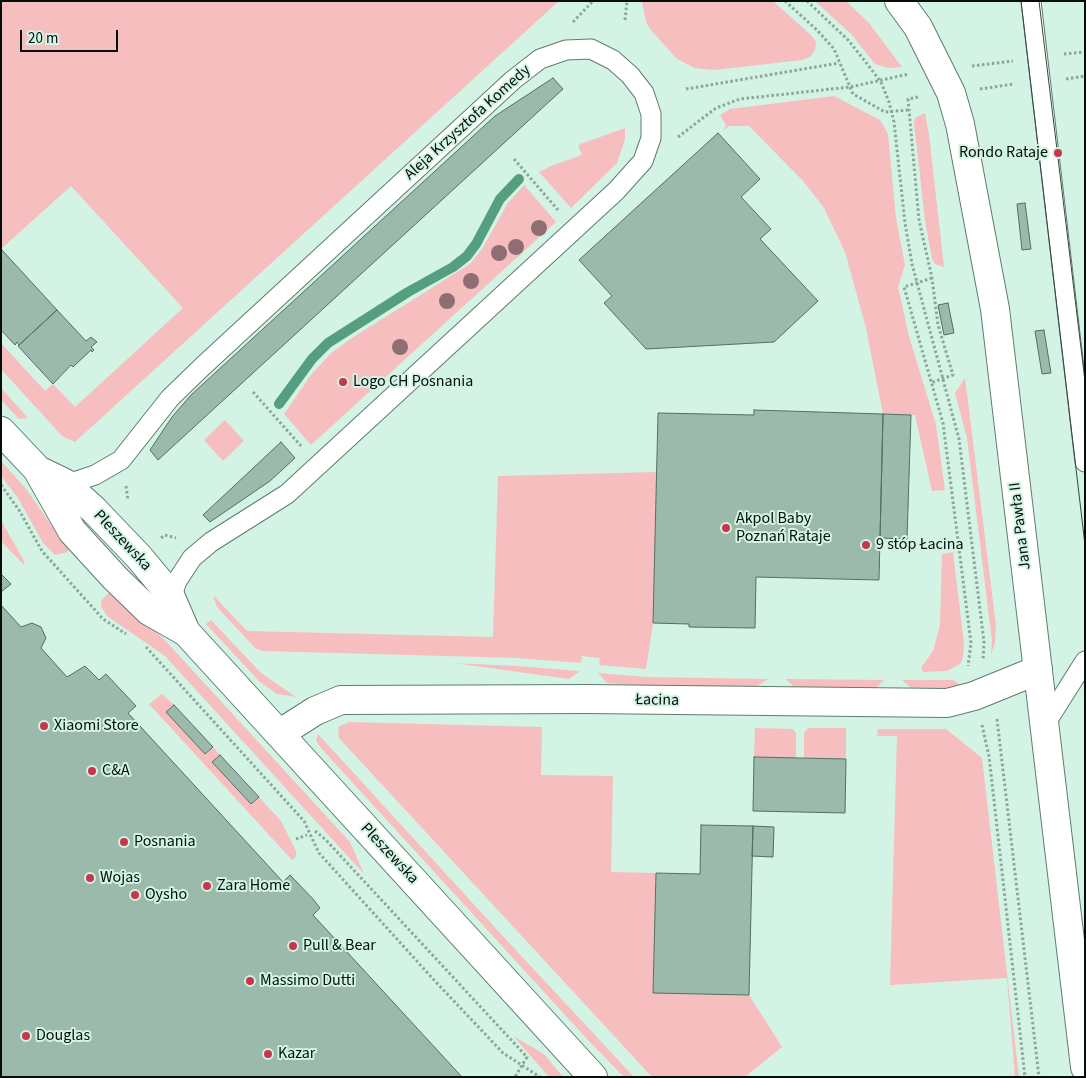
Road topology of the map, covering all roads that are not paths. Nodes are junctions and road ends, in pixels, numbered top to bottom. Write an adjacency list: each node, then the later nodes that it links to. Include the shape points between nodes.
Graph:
1 (899, 1): 10 (street, Jana Pawła II, via 918,27 941,70 960,124 995,309)
2 (1031, 1): 4 (lane)
3 (1, 432): 5 (street, Pleszewska)
4 (1085, 462)
5 (37, 469): 6 (street, Pleszewska); 8 (street, Pleszewska, via 72,531 149,611)
6 (63, 482): 7 (street, Pleszewska, via 139,557); 7 (lane, Aleja Krzysztofa Komedy, via 95,476 121,460 184,383 513,80 540,59 566,50 591,49 630,75 644,93 651,114 651,138 643,161 616,191 287,494 216,538 192,558)
7 (171, 599): 8 (street, Pleszewska)
8 (186, 632): 12 (street, Pleszewska)
9 (1085, 661): 11 (lane)
10 (1038, 670): 11 (street, Jana Pawła II); 12 (street, Łacina, via 989,691 947,703 341,700 315,711)
11 (1044, 726): 13 (street, Jana Pawła II)
12 (279, 734): 14 (street, Pleszewska)
13 (1085, 1067)
14 (593, 1077)

